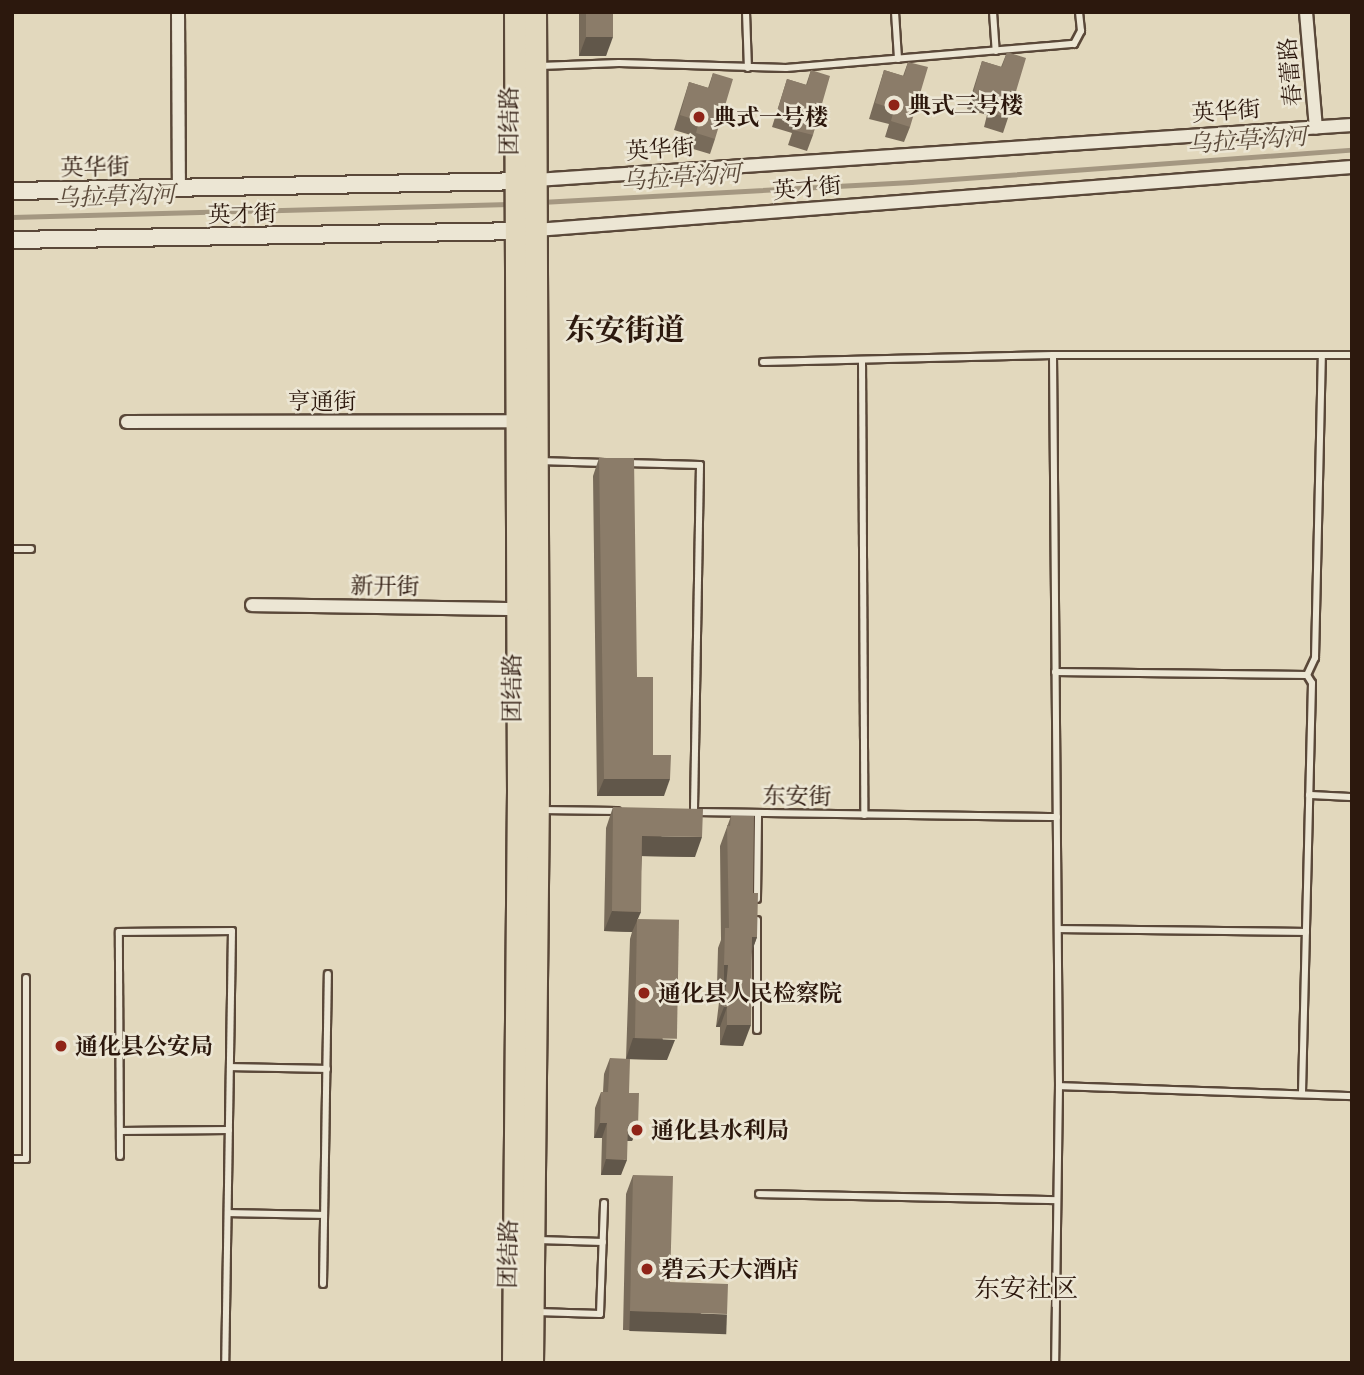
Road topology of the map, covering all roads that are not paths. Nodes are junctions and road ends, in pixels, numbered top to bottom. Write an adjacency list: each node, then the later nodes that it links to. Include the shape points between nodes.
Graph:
1 (178, 12): 17 (street)
2 (515, 12): 16 (highway, 团结路)
3 (535, 12): 11 (highway, 团结路)
4 (746, 12): 12 (lane)
5 (895, 12): 10 (lane)
6 (993, 12): 9 (lane)
7 (1079, 12): 9 (lane, via 1081,31 1074,44)
8 (1306, 12): 14 (street, 春蕾路)
9 (996, 51): 10 (lane)
10 (898, 59): 12 (lane)
11 (535, 67): 12 (lane, via 619,63); 16 (highway, 团结路)
12 (748, 68)
13 (1352, 125): 14 (street, 英华街)
14 (1316, 128): 16 (street, 英华街)
15 (1352, 167): 19 (street, 英才街)
16 (526, 181): 17 (street, 英华街); 19 (highway, 团结路)
17 (178, 188): 18 (street, 英华街)
18 (12, 191)
19 (526, 231): 20 (street, 英才街); 26 (highway, 团结路); 28 (highway, 团结路)
20 (12, 240)
21 (1053, 355): 22 (lane); 24 (lane); 33 (lane)
22 (1322, 355): 23 (lane); 34 (lane, via 1315,658)
23 (1352, 355)
24 (862, 359): 25 (lane); 42 (lane)
25 (763, 362)
26 (517, 421): 27 (street, 亨通街); 32 (highway, 团结路)
27 (127, 422)
28 (537, 461): 37 (highway, 团结路); 40 (lane, via 700,465)
29 (12, 549): 30 (lane)
30 (31, 549)
31 (252, 605): 32 (street, 新开街)
32 (518, 609): 68 (highway, 团结路)
33 (1055, 673): 34 (lane); 43 (lane)
34 (1307, 675): 35 (lane, via 1312,683)
35 (1309, 795): 36 (lane); 45 (lane)
36 (1352, 797)
37 (538, 810): 38 (lane); 63 (highway, 团结路)
38 (629, 811)
39 (681, 812): 40 (lane, 东安街)
40 (694, 812): 41 (lane, 东安街)
41 (758, 813): 42 (lane, 东安街); 48 (lane)
42 (864, 814): 43 (lane, 东安街)
43 (1057, 817): 44 (lane)
44 (1058, 929): 45 (lane); 51 (lane)
45 (1306, 932): 52 (lane)
46 (328, 974): 50 (lane)
47 (26, 978): 57 (lane, via 26,1159)
48 (757, 1030)
49 (230, 1068): 50 (lane); 54 (lane); 55 (lane, via 232,931 119,932)
50 (327, 1069): 62 (lane)
51 (1059, 1086): 52 (lane); 59 (lane)
52 (1302, 1094): 53 (lane)
53 (1352, 1096)
54 (229, 1130): 55 (lane); 61 (lane)
55 (120, 1131): 56 (lane)
56 (120, 1156)
57 (12, 1159)
58 (759, 1194): 59 (lane)
59 (1057, 1200): 70 (lane)
60 (604, 1203): 64 (lane)
61 (228, 1213): 62 (lane); 67 (lane)
62 (324, 1215): 65 (lane)
63 (534, 1239): 64 (lane); 66 (highway, 团结路)
64 (603, 1242): 66 (lane, via 600,1314)
65 (323, 1284)
66 (533, 1311): 69 (highway, 团结路)
67 (225, 1363)
68 (513, 1363)
69 (532, 1363)
70 (1055, 1363)

